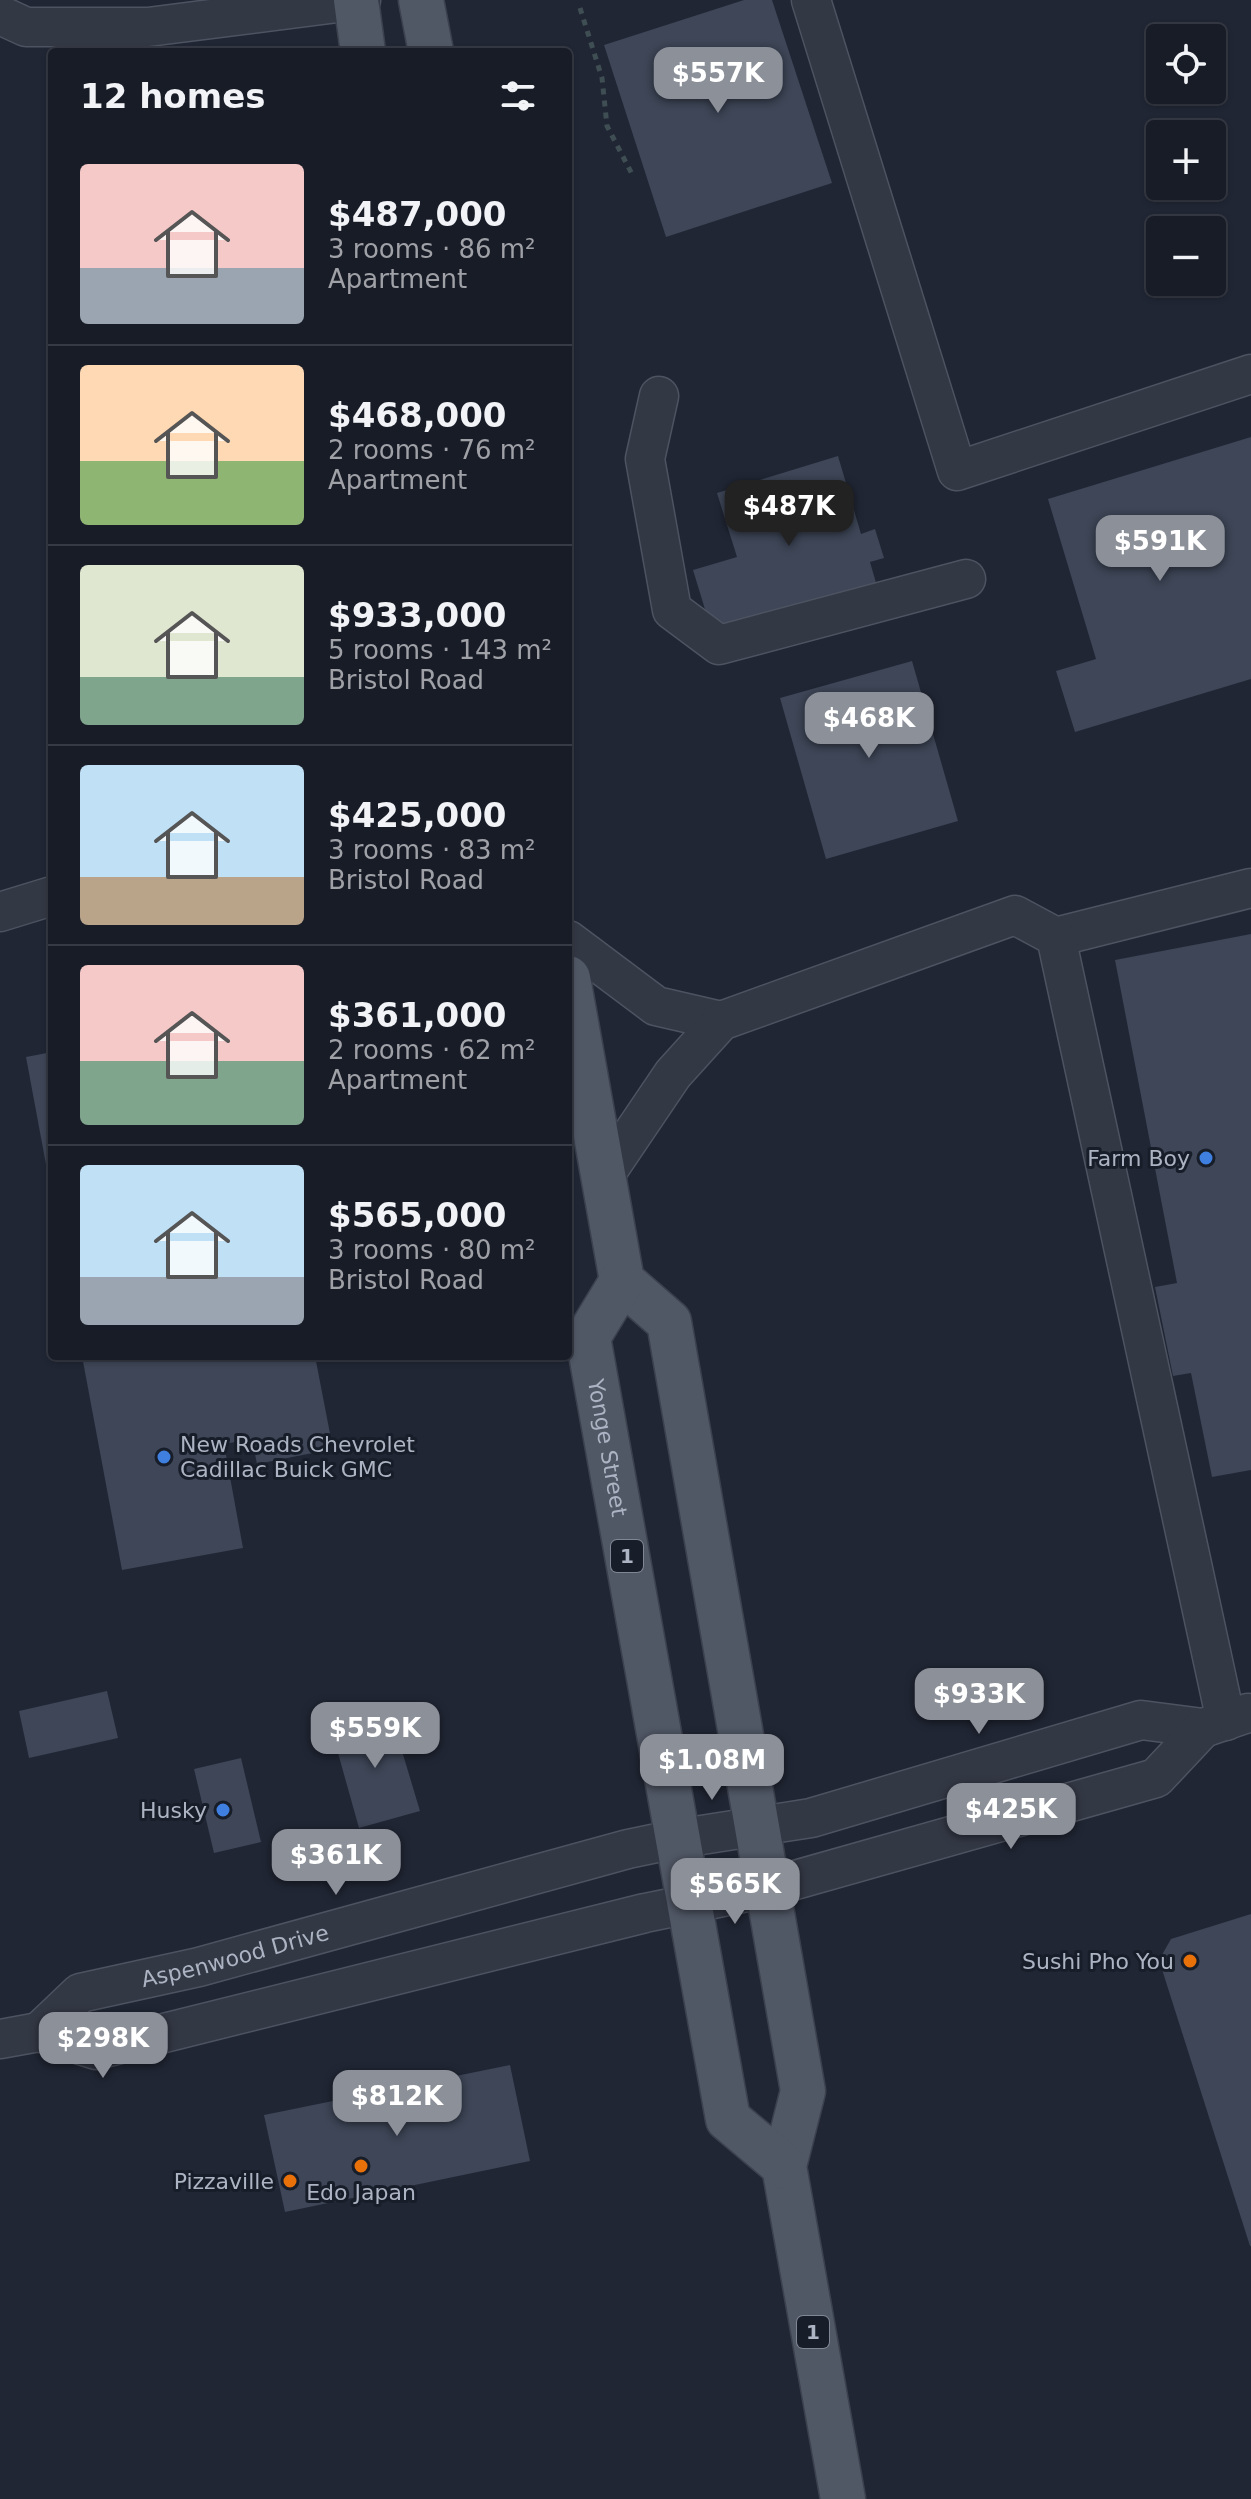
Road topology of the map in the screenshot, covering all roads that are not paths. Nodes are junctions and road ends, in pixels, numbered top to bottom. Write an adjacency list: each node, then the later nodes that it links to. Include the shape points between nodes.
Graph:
1 (358, 0): 4 (street, via 148,27 26,27); 5 (main road)
2 (421, 0): 6 (main road)
3 (811, 0): 7 (street, via 957,471)
4 (0, 15)
5 (363, 48)
6 (430, 48)
7 (1251, 374)
8 (659, 396): 9 (street, via 645,459 672,610 719,645)
9 (966, 579)
10 (1251, 888): 13 (street)
11 (48, 897): 12 (street)
12 (0, 912)
13 (1056, 937): 16 (street, via 1015,915); 19 (street)
14 (572, 943): 16 (street, via 656,1006)
15 (572, 1000): 17 (main road)
16 (721, 1021): 17 (street, via 673,1074)
17 (604, 1176): 18 (main road)
18 (622, 1281): 20 (main road, 1, via 669,1322); 21 (main road, Yonge Street / 1, via 588,1337)
19 (1227, 1720): 20 (street, Aspenwood Drive, via 1141,1720 811,1818); 22 (street, via 1156,1778)
20 (757, 1826): 21 (street, Aspenwood Drive); 22 (main road, 1)
21 (676, 1839): 23 (main road, Yonge Street / 1); 24 (street, Aspenwood Drive, via 199,1967 80,1993)
22 (767, 1888): 23 (street); 26 (main road, 1, via 803,2091)
23 (690, 1904): 24 (street, via 96,2050); 26 (main road, Yonge Street / 1, via 728,2119)
24 (39, 2032): 25 (street)
25 (0, 2039)
26 (784, 2166): 27 (main road, 1)
27 (843, 2499)

